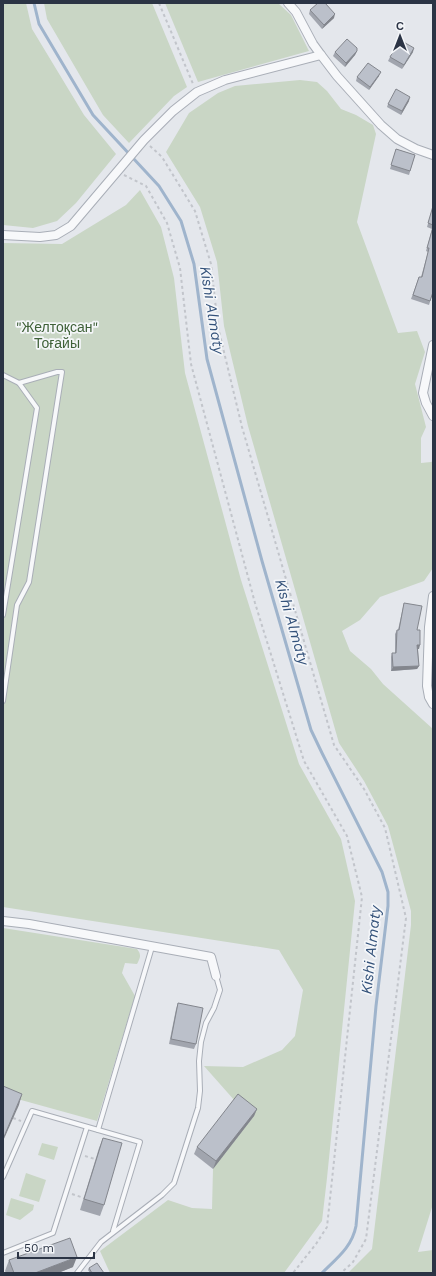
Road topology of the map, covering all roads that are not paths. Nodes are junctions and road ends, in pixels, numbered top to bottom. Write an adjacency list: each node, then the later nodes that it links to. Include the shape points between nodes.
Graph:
1 (288, 3): 2 (street)
2 (321, 55): 3 (street, via 381,125 397,139); 4 (street, via 225,80 197,92 173,111 144,140 72,226 56,235)
3 (433, 155)
4 (3, 235)
5 (433, 345): 8 (street, via 423,392)
6 (3, 375): 7 (lane)
7 (19, 383): 10 (lane, via 37,408); 11 (lane, via 62,372 29,582 17,605)
8 (433, 416)
9 (433, 596): 12 (street, via 427,686)
10 (3, 615)
11 (3, 701)
12 (433, 704)
13 (3, 921): 14 (street)
14 (152, 947): 15 (street, via 211,957); 17 (lane)
15 (216, 976): 19 (lane, via 220,990 201,1042 198,1108 174,1183)
16 (87, 1127): 17 (lane); 18 (lane, via 32,1112); 20 (lane, via 53,1233)
17 (98, 1130): 19 (lane, via 140,1142)
18 (3, 1178)
19 (113, 1232): 21 (lane, via 101,1242)
20 (3, 1253)
21 (77, 1273)

